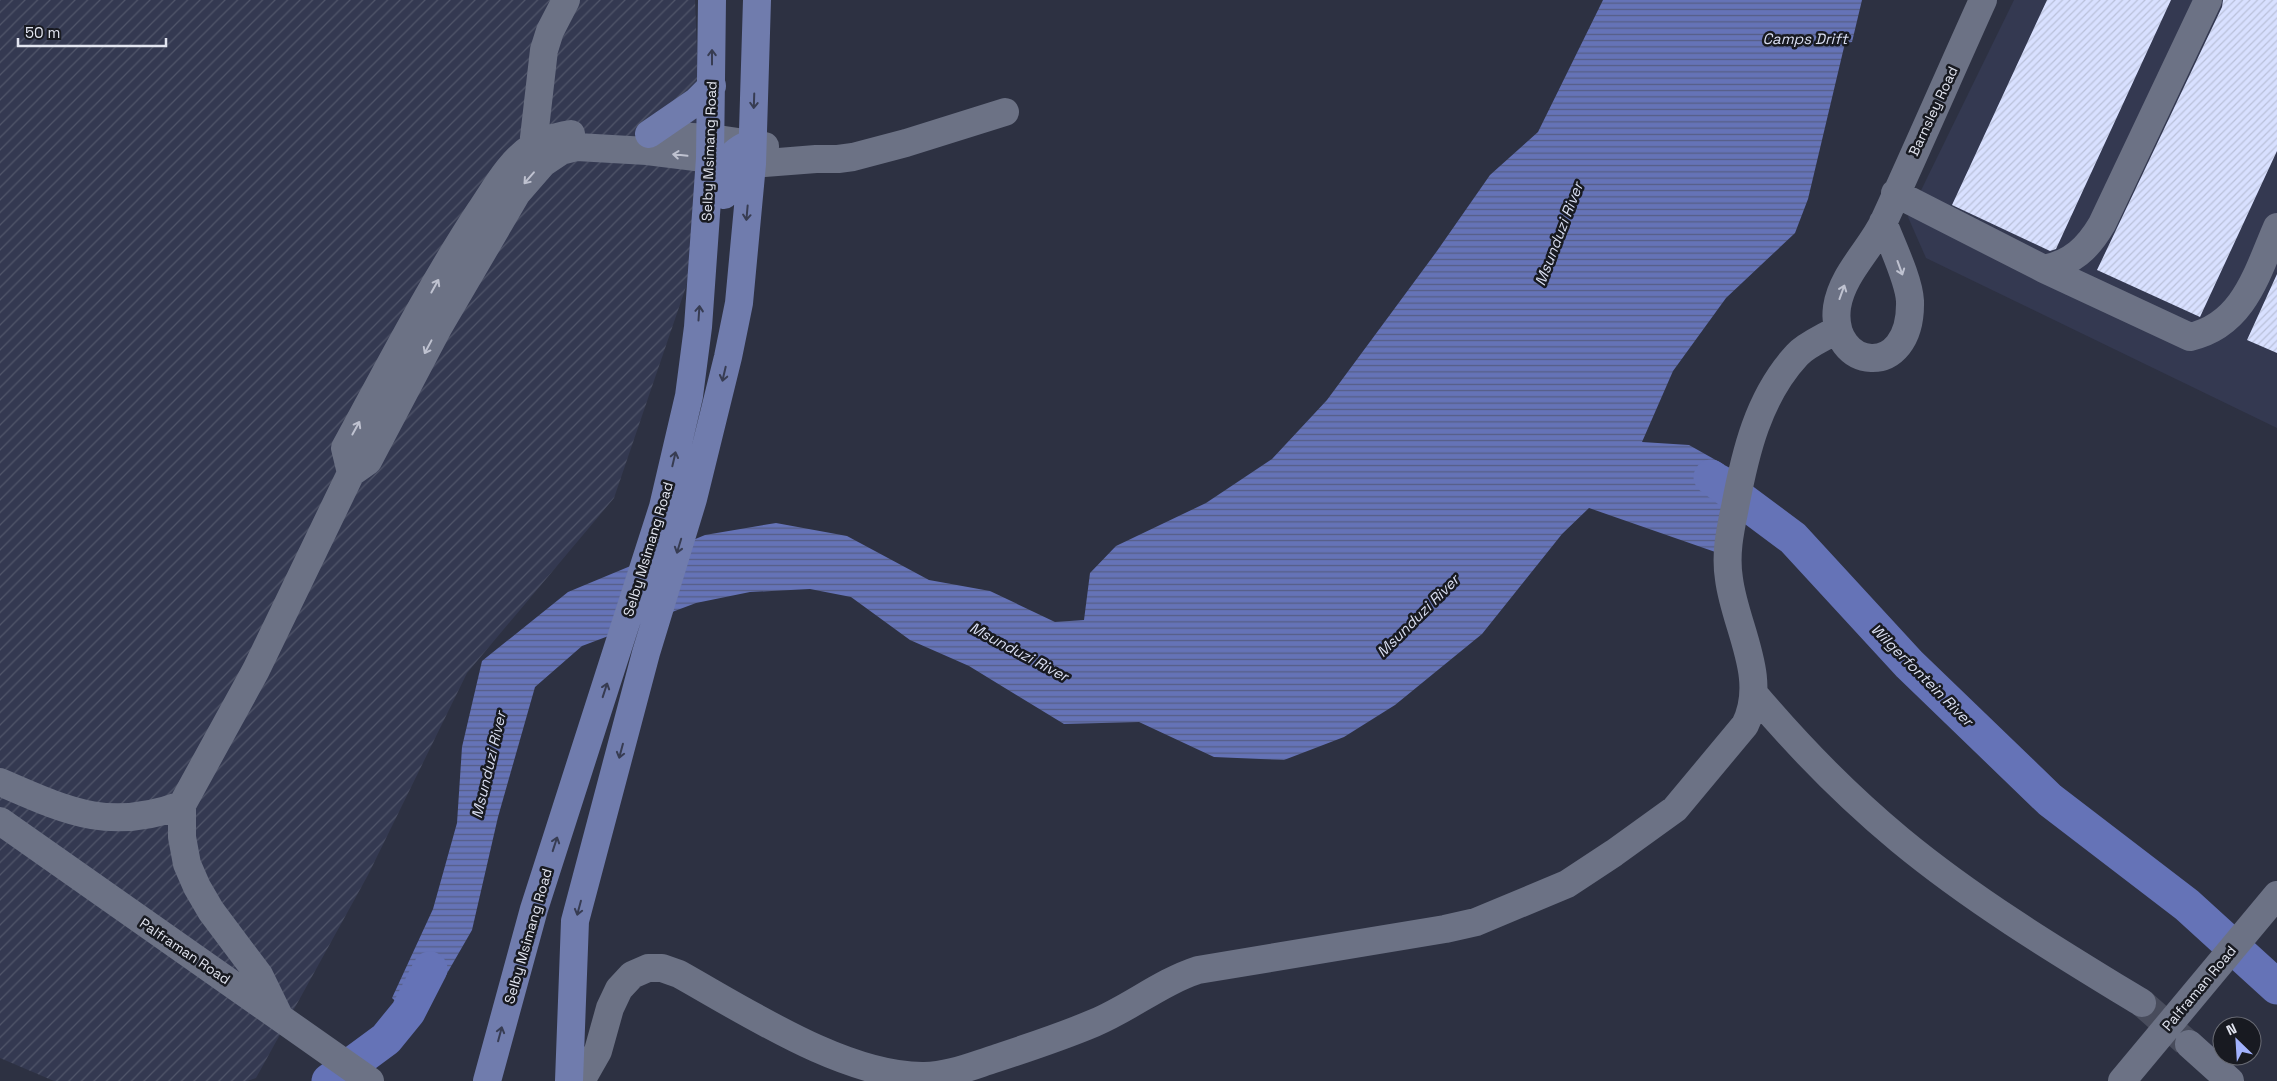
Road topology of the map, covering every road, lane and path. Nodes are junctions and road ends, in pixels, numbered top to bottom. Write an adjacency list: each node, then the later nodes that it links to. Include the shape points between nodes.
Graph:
1 (566, 0): 9 (lane, via 544,50)
2 (712, 0): 6 (main road, Selby Msimang Road, one-way to 2)
3 (757, 0): 10 (main road, Selby Msimang Road, one-way to 10)
4 (1983, 0): 11 (lane, Barnsley Road)
5 (2208, 0): 14 (lane, via 2091,243 2060,265)
6 (712, 86): 8 (main road); 10 (main road, Selby Msimang Road)
7 (1005, 112): 10 (lane, via 868,154 838,159)
8 (649, 134): 9 (lane, via 574,133); 10 (lane)
9 (532, 146): 16 (lane, one-way to 9, via 344,448 466,232 506,172)
10 (731, 153): 16 (lane, one-way to 16, via 577,147 560,151 543,163 517,193 499,223 438,328 368,461); 26 (main road, Selby Msimang Road, one-way to 10, via 534,909 663,507 688,396 704,255); 27 (main road, Selby Msimang Road, one-way to 27, via 739,303 693,499 646,653 576,921)
11 (1895, 193): 12 (lane, Barnsley Road); 14 (lane)
12 (1883, 222): 15 (lane, Barnsley Road, one-way to 12, via 1837,307 1842,288); 15 (lane, one-way to 15, via 1910,299 1904,337 1895,349 1884,356 1871,358 1859,356 1848,348)
13 (2277, 227): 14 (lane, via 2247,294 2235,312 2206,334 2190,337)
14 (2044, 269)
15 (1838, 329): 17 (lane, via 1798,354 1779,379 1757,419 1742,469 1727,550 1729,579)
16 (351, 473): 19 (lane, via 256,670)
17 (1755, 695): 22 (lane, via 1811,757 1901,841 2026,932); 28 (lane, via 1752,712 1745,725 1668,814 1566,884 1476,922 1198,970 1180,976 1096,1022 956,1071 926,1076 884,1073 852,1063 777,1028 679,974 662,968 648,968 632,975 619,990 610,1008 598,1052)
18 (0, 782): 19 (lane, via 53,806 106,818 131,818)
19 (182, 805): 23 (lane, via 182,837 197,887 259,975)
20 (0, 821): 23 (lane, Palframan Road, via 60,866)
21 (2277, 895): 29 (lane, Palframan Road)
22 (2142, 1004)
23 (279, 1016): 25 (lane, Palframan Road)
24 (2189, 1044): 30 (lane)
25 (370, 1081)
26 (487, 1081)
27 (569, 1081)
28 (581, 1081)
29 (2122, 1081)
30 (2230, 1081)

